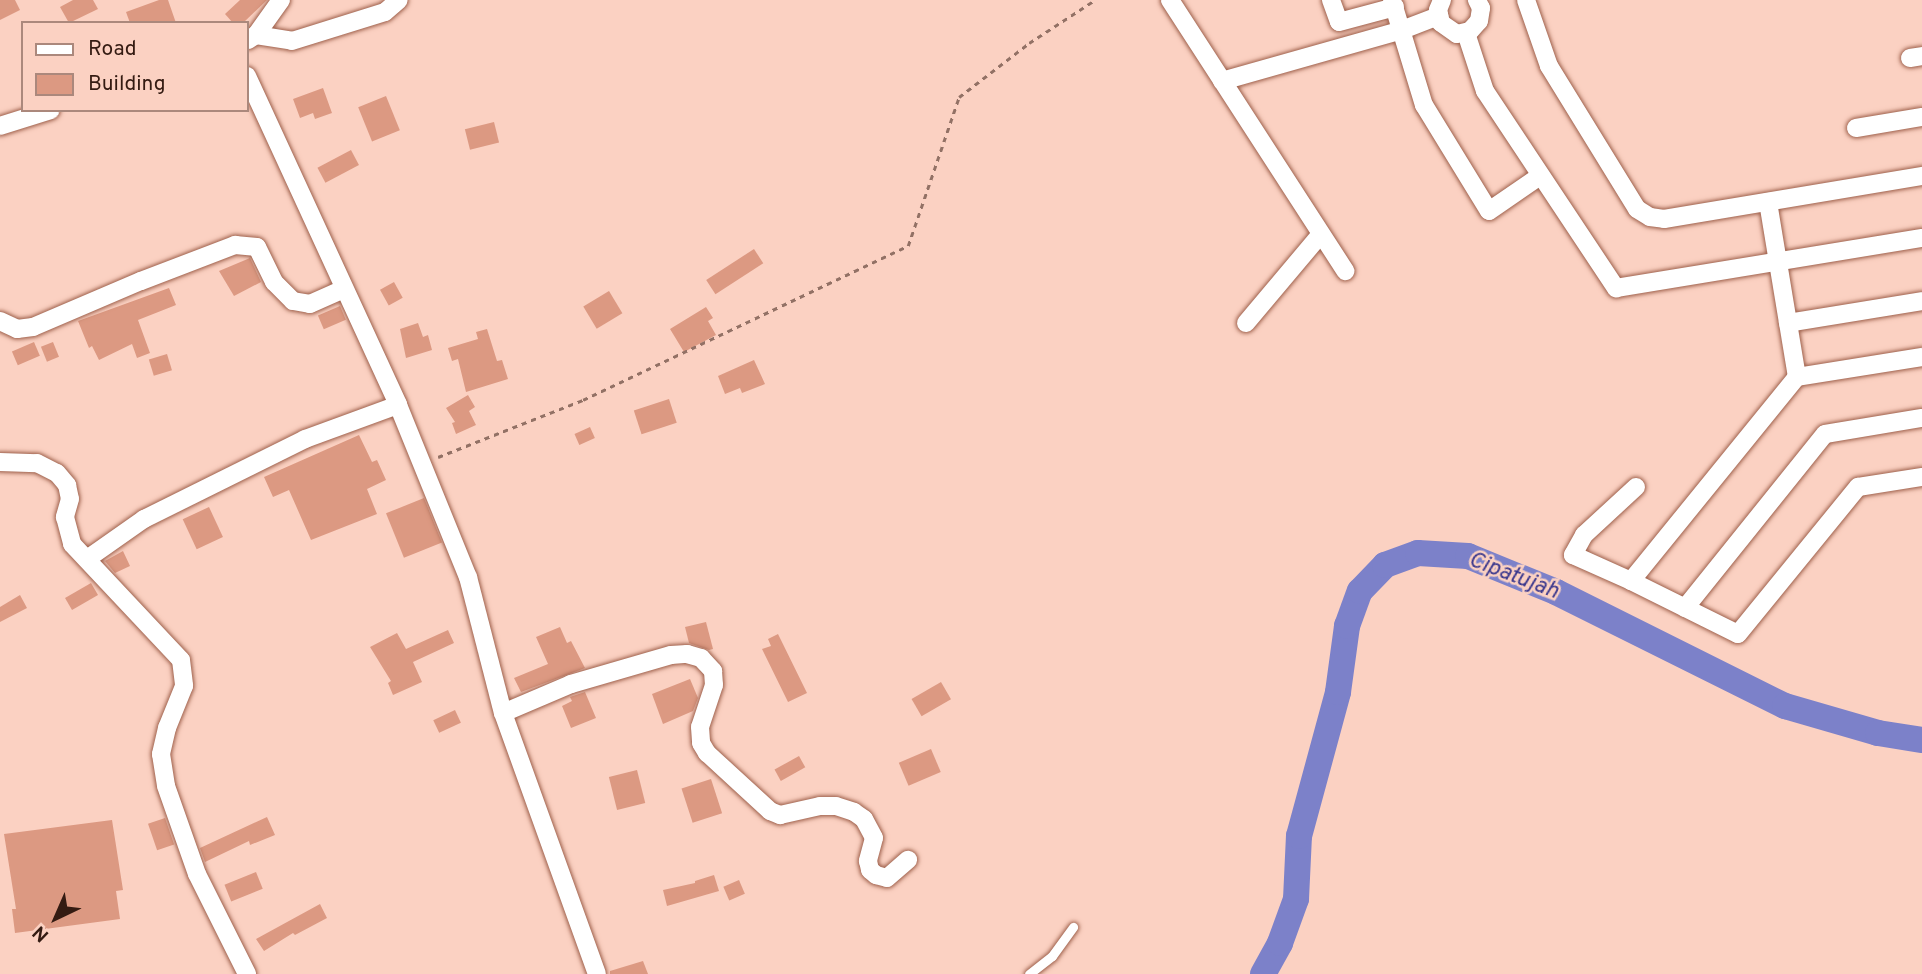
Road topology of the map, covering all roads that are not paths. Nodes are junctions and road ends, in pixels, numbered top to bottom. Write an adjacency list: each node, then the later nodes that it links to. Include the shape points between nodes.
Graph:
1 (281, 0): 11 (street)
2 (399, 0): 11 (street, via 385,12 292,41)
3 (1170, 0): 13 (street)
4 (1331, 0): 7 (street, via 1339,22)
5 (1526, 0): 20 (street, via 1549,66 1637,209 1664,219)
6 (1483, 2): 10 (street, via 1479,21)
7 (1394, 4): 9 (street)
8 (1440, 8): 9 (street); 10 (street, via 1451,32)
9 (1402, 30): 13 (street); 18 (street, via 1424,104 1489,211)
10 (1466, 33): 18 (street, via 1485,91)
11 (252, 38)
12 (248, 78): 25 (street)
13 (1222, 81): 21 (street)
14 (45, 112): 16 (street)
15 (1922, 117): 17 (street)
16 (0, 127)
17 (1856, 128)
18 (1540, 176): 23 (street, via 1616,288)
19 (1922, 177): 20 (street)
20 (1768, 202): 23 (street)
21 (1321, 234): 24 (street); 28 (street)
22 (1922, 238): 23 (street)
23 (1778, 262): 29 (street)
24 (1345, 271)
25 (344, 289): 27 (street, via 310,304 293,301 274,282 257,247 235,245 33,327 17,329); 32 (street)
26 (1922, 301): 29 (street)
27 (0, 321)
28 (1246, 323)
29 (1788, 323): 31 (street)
30 (1922, 357): 31 (street)
31 (1797, 377): 38 (street)
32 (398, 405): 37 (street, via 305,439 145,519); 40 (street, via 468,577)
33 (1922, 418): 39 (street, via 1825,434)
34 (0, 462): 37 (street, via 37,463 57,473 67,485 70,499 66,531)
35 (1922, 477): 39 (street, via 1858,487 1738,634)
36 (1636, 487): 38 (street, via 1584,535 1573,555)
37 (87, 559): 43 (street, via 181,660 184,686 161,754 166,786 197,874)
38 (1631, 582): 39 (street)
39 (1685, 608)
40 (503, 713): 41 (street, via 571,684 671,654 701,658 713,671 714,685 700,727 707,753 770,811 780,815 836,806 864,819 874,838 868,861 876,875 887,878); 44 (street)
41 (908, 860)
42 (1073, 927): 45 (lane, via 1052,956)
43 (247, 974)
44 (597, 974)
45 (1028, 974)

